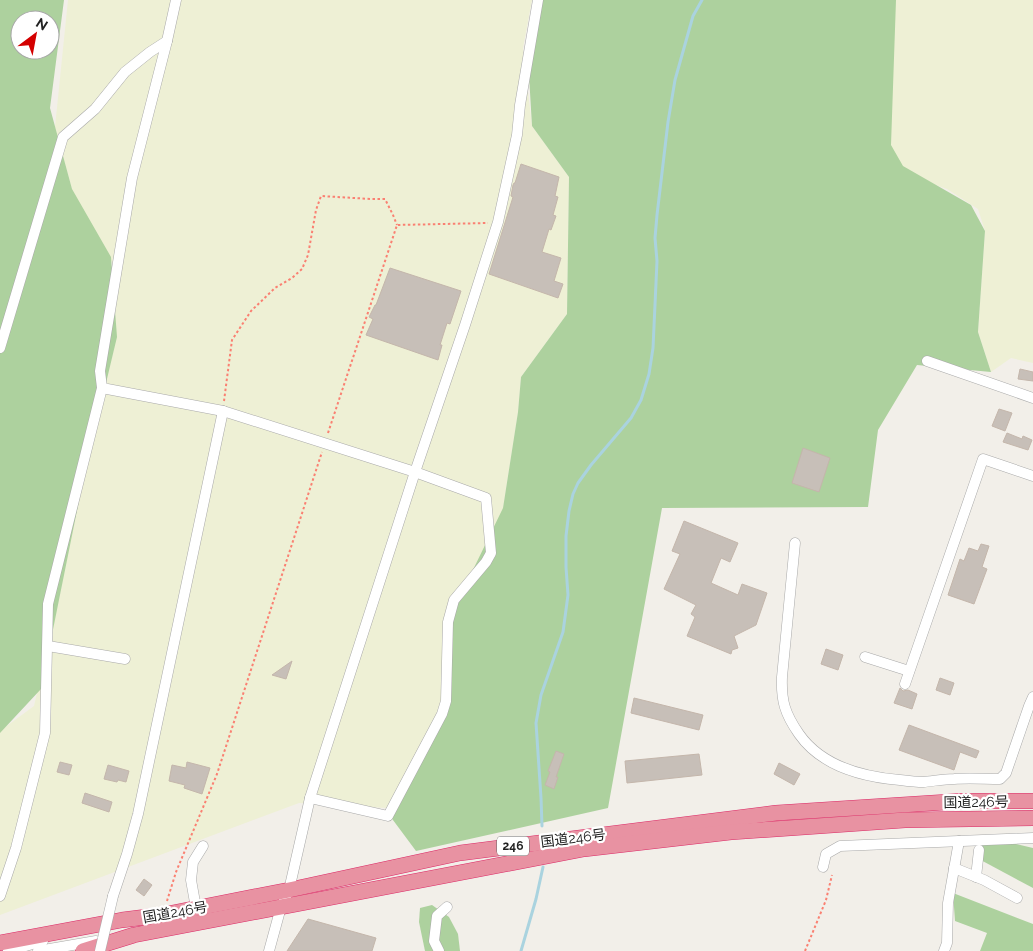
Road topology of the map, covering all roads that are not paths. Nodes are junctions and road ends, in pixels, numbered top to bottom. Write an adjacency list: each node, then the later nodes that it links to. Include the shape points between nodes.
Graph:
1 (176, 0): 3 (street)
2 (538, 0): 9 (street, via 517,134 498,222)
3 (167, 41): 4 (street, via 125,72 95,109 62,137); 6 (street, via 132,178 100,371)
4 (0, 348)
5 (927, 361): 7 (street)
6 (102, 388): 8 (street); 12 (street, via 48,604)
7 (1033, 398)
8 (223, 411): 9 (street); 40 (street, bridge, via 138,814)
9 (415, 472): 18 (street); 18 (street, via 486,498 491,553 454,600 448,622 446,701 442,714 388,816)
10 (1033, 476): 15 (street, via 983,459)
11 (795, 543): 17 (street, via 782,692 792,724 804,742 827,760 864,775 889,779 922,782 1000,779 1006,773)
12 (48, 646): 14 (street); 29 (street, via 45,733 16,848)
13 (864, 656): 15 (street)
14 (125, 659)
15 (909, 671): 16 (street)
16 (905, 684)
17 (1033, 697)
18 (310, 798): 28 (street)
19 (1033, 801): 28 (highway, 国道246号 / 246, via 963,801 766,814 460,853)
20 (1033, 818): 31 (highway, 国道246号 / 246, via 886,821 731,832 584,849)
21 (1033, 838): 22 (street)
22 (960, 841): 25 (street, via 840,846 826,854); 26 (street)
23 (203, 846): 33 (street, via 193,862 191,880)
24 (979, 850): 27 (street)
25 (823, 867)
26 (954, 868): 27 (street); 43 (street)
27 (976, 877): 30 (street)
28 (289, 890): 31 (street); 33 (highway, 国道246号 / 246)
29 (0, 896)
30 (1017, 898)
31 (281, 907): 35 (highway, 国道246号 / 246); 41 (street)
32 (447, 907): 42 (street, via 437,916 434,941)
33 (196, 908): 34 (highway, 国道246号 / 246)
34 (122, 920): 36 (highway, 国道246号 / 246); 37 (street)
35 (134, 936): 38 (street); 39 (highway, 国道246号 / 246)
36 (0, 943)
37 (8, 951)
38 (38, 951)
39 (83, 951)
40 (100, 951)
41 (269, 951)
42 (439, 951)
43 (944, 951)

